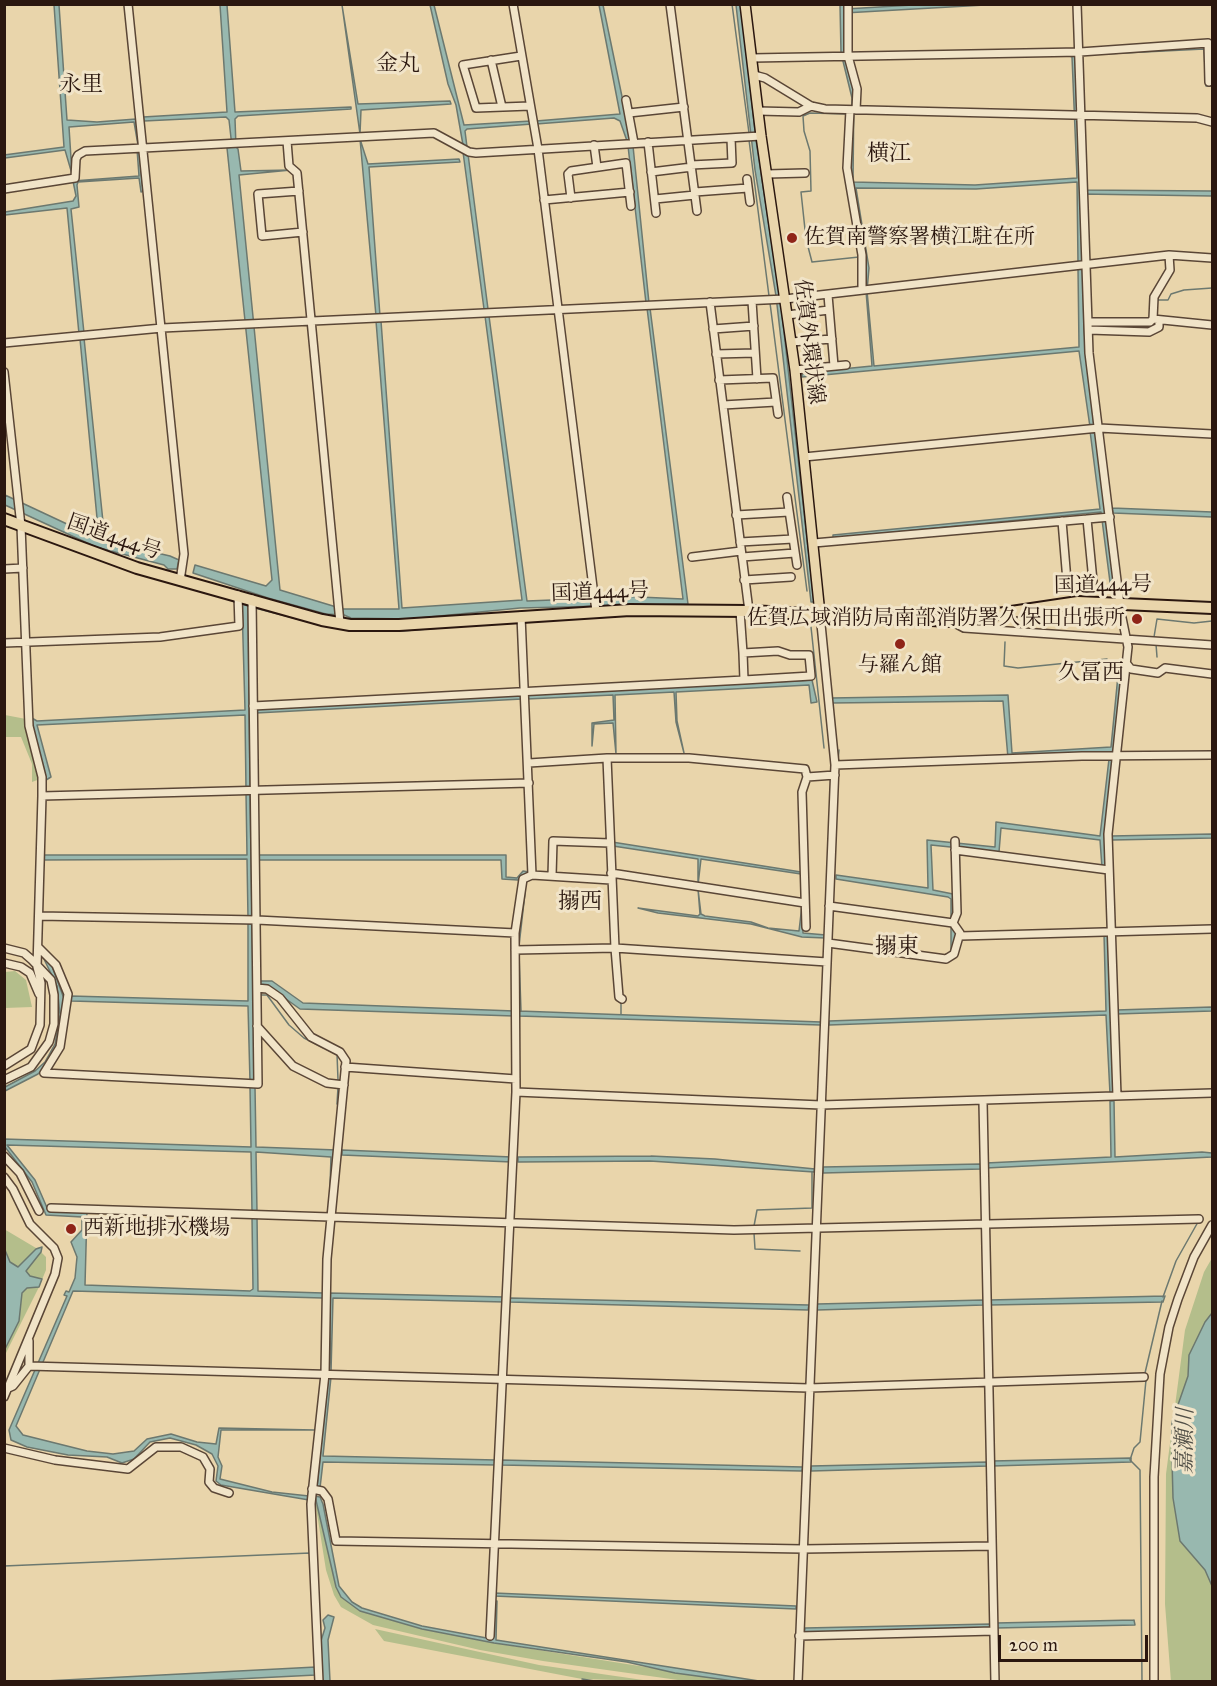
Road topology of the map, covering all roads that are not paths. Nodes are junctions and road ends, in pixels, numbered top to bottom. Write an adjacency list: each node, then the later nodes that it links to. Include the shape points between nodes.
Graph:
1 (128, 4): 31 (street)
2 (513, 4): 8 (street)
3 (670, 4): 18 (street)
4 (745, 4): 10 (main road, 佐賀外環状線)
5 (1077, 4): 7 (street)
6 (848, 9): 9 (street)
7 (1076, 52): 9 (street); 13 (street, via 1208,43 1209,82); 22 (street)
8 (521, 56): 11 (street); 15 (street)
9 (845, 56): 10 (street); 20 (street, via 856,89)
10 (752, 58): 12 (main road, 佐賀外環状線)
11 (491, 60): 17 (street); 17 (street, via 463,66 476,108)
12 (754, 75): 16 (street); 19 (main road, 佐賀外環状線)
13 (1212, 81)
14 (626, 100): 21 (street)
15 (530, 106): 17 (street); 32 (street)
16 (811, 106): 19 (street, via 800,112); 20 (street)
17 (502, 107)
18 (684, 107): 21 (street); 26 (street)
19 (758, 111): 24 (main road, 佐賀外環状線)
20 (851, 112): 22 (street); 55 (street, via 847,168)
21 (629, 113): 29 (street)
22 (1079, 116): 23 (street, via 1197,118); 54 (street, via 1085,192)
23 (1212, 122)
24 (756, 136): 25 (street); 37 (main road, 佐賀外環状線)
25 (731, 138): 26 (street); 34 (street, via 732,163)
26 (688, 140): 28 (street); 34 (street)
27 (287, 141): 31 (street); 32 (street, via 434,133 469,152); 41 (street, via 289,166 297,173)
28 (648, 142): 29 (street); 35 (street)
29 (634, 143): 30 (street)
30 (594, 145): 32 (street); 33 (street)
31 (143, 147): 40 (street, via 81,152 76,159 75,178); 68 (street)
32 (538, 149): 45 (street)
33 (597, 166): 42 (street, via 626,163); 44 (street, via 568,174)
34 (692, 166): 35 (street); 43 (street)
35 (651, 172): 46 (street)
36 (805, 173): 37 (street)
37 (767, 174): 57 (main road, 佐賀外環状線)
38 (747, 179): 39 (street)
39 (748, 188): 43 (street); 47 (street)
40 (4, 189)
41 (299, 191): 51 (street); 51 (street, via 258,194 262,236)
42 (630, 192): 44 (street); 48 (street)
43 (695, 193): 46 (street); 49 (street)
44 (571, 198): 45 (street)
45 (544, 200): 60 (street)
46 (655, 200): 50 (street)
47 (750, 202)
48 (631, 206)
49 (697, 211)
50 (656, 213)
51 (303, 232): 63 (street)
52 (1169, 255): 53 (street); 54 (street); 65 (street, via 1170,270 1154,297)
53 (1212, 258)
54 (1082, 265): 55 (street); 64 (street)
55 (865, 290): 56 (street)
56 (828, 295): 57 (street); 61 (street)
57 (784, 299): 58 (street); 62 (main road, 佐賀外環状線)
58 (752, 301): 59 (street); 67 (street)
59 (710, 302): 60 (street); 69 (street)
60 (558, 309): 63 (street); 111 (street)
61 (830, 310): 62 (street); 71 (street)
62 (788, 315): 72 (main road, 佐賀外環状線)
63 (311, 320): 68 (street); 116 (street)
64 (1089, 322): 65 (street); 70 (street)
65 (1157, 322): 66 (street); 70 (street, via 1149,332)
66 (1212, 325)
67 (754, 326): 69 (street); 74 (street)
68 (162, 328): 73 (street); 107 (street, via 184,554)
69 (713, 329): 75 (street)
70 (1089, 330): 85 (street)
71 (832, 339): 72 (street); 77 (street)
72 (791, 342): 78 (main road, 佐賀外環状線)
73 (4, 343)
74 (756, 352): 75 (street); 80 (street)
75 (716, 354): 81 (street)
76 (846, 365): 77 (street)
77 (834, 366): 78 (street)
78 (795, 370): 87 (main road, 佐賀外環状線)
79 (4, 372): 95 (street)
80 (757, 378): 81 (street); 82 (street, via 773,378)
81 (719, 380): 83 (street)
82 (776, 402): 83 (street); 84 (street)
83 (723, 405): 90 (street)
84 (778, 414)
85 (1098, 429): 86 (street); 87 (street); 91 (street)
86 (1212, 434)
87 (804, 457): 98 (main road, 佐賀外環状線)
88 (788, 497): 89 (street)
89 (789, 512): 90 (street); 96 (street)
90 (736, 515): 97 (street)
91 (1106, 518): 93 (street); 110 (street)
92 (4, 519): 95 (highway, 国道444号)
93 (1087, 519): 94 (street); 94 (street, via 1093,581 1067,581)
94 (1062, 521): 98 (street)
95 (21, 526): 103 (street); 107 (highway, 国道444号)
96 (793, 539): 97 (street); 99 (street)
97 (740, 542): 100 (street)
98 (814, 543): 114 (main road, 佐賀外環状線)
99 (795, 553): 100 (street); 102 (street)
100 (741, 554): 101 (street); 106 (street)
101 (692, 557)
102 (797, 565)
103 (23, 568): 104 (street); 119 (street)
104 (4, 569)
105 (791, 577): 106 (street)
106 (744, 580): 113 (street)
107 (180, 581): 108 (highway, 国道444号)
108 (238, 596): 109 (highway, 国道444号); 119 (street, via 239,626 160,637)
109 (252, 599): 116 (highway, 国道444号); 127 (street)
110 (1120, 602): 112 (highway, 国道444号); 117 (highway, 国道444号, via 1068,603); 118 (street)
111 (595, 604): 113 (highway, 国道444号); 115 (highway, 国道444号)
112 (1212, 608)
113 (745, 611): 114 (highway, 国道444号); 122 (street)
114 (820, 614): 117 (highway, 国道444号); 132 (street)
115 (521, 616): 116 (highway, 国道444号, via 378,626); 126 (street)
116 (340, 620)
117 (951, 621): 118 (street, via 964,628)
118 (1127, 638): 121 (street); 123 (street)
119 (25, 643): 120 (street); 137 (street, via 29,726 42,777)
120 (4, 644)
121 (1212, 645)
122 (743, 653): 125 (street); 125 (street, via 778,651 809,655 811,676)
123 (1126, 664): 124 (street, via 1131,669); 129 (street)
124 (1212, 674)
125 (744, 680): 126 (street)
126 (525, 692): 127 (street); 131 (street)
127 (253, 706): 136 (street)
128 (1212, 755): 129 (street)
129 (1116, 757): 132 (street); 141 (street, via 1108,834)
130 (607, 759): 131 (street); 134 (street, via 700,759 805,770); 139 (street)
131 (529, 763): 135 (street)
132 (835, 765): 133 (street)
133 (835, 776): 134 (street); 146 (street)
134 (807, 777): 145 (street, via 802,792)
135 (530, 783): 136 (street); 142 (street)
136 (254, 791): 137 (street); 148 (street)
137 (42, 796): 147 (street)
138 (955, 841): 140 (street)
139 (610, 843): 143 (street, via 553,841); 144 (street)
140 (955, 850): 141 (street); 149 (street, via 957,913)
141 (1110, 870): 152 (street)
142 (532, 875): 143 (street); 153 (street, via 523,879)
143 (552, 876): 144 (street)
144 (611, 877): 145 (street); 158 (street)
145 (805, 903): 150 (street)
146 (829, 906): 149 (street); 155 (street)
147 (39, 916): 148 (street); 156 (street)
148 (256, 920): 153 (street); 163 (street)
149 (953, 923): 154 (street)
150 (806, 927)
151 (1212, 929): 152 (street)
152 (1112, 932): 154 (street); 174 (street)
153 (515, 933): 159 (street)
154 (960, 936): 155 (street, via 954,954 946,958)
155 (828, 943): 160 (street)
156 (38, 947): 162 (street); 166 (street, via 56,965 68,994 60,1047 44,1073 256,1085)
157 (4, 948): 162 (street, via 24,953)
158 (615, 948): 159 (street); 160 (street); 165 (street)
159 (515, 950): 169 (street)
160 (827, 962): 176 (street)
161 (4, 963): 164 (street, via 30,973)
162 (37, 967): 164 (street); 170 (street, via 51,980 54,995 54,1024 49,1042 31,1067)
163 (257, 988): 166 (street); 168 (street, via 267,989 280,998 311,1037 344,1054)
164 (40, 996): 167 (street, via 40,1025 31,1049)
165 (620, 998)
166 (257, 1026): 171 (street, via 293,1066 327,1083)
167 (4, 1066)
168 (345, 1067): 169 (street); 171 (street)
169 (516, 1079): 172 (street)
170 (4, 1080)
171 (344, 1085): 181 (street)
172 (516, 1092): 176 (street); 183 (street)
173 (1212, 1093): 174 (street)
174 (1117, 1096): 175 (street)
175 (983, 1101): 176 (street); 185 (street)
176 (821, 1105): 186 (street)
177 (4, 1156): 180 (street, via 20,1173)
178 (4, 1177): 187 (street, via 30,1224 54,1248 57,1258 55,1274)
179 (51, 1208): 181 (street)
180 (39, 1211)
181 (332, 1217): 183 (street); 189 (street, via 327,1259)
182 (1199, 1219): 185 (street)
183 (510, 1224): 186 (street); 191 (street)
184 (1212, 1225): 207 (street, via 1178,1299 1160,1374 1154,1477)
185 (985, 1226): 186 (street); 192 (street)
186 (815, 1229): 193 (street)
187 (29, 1338): 188 (street); 194 (street)
188 (29, 1366): 189 (street); 194 (street)
189 (325, 1374): 191 (street); 196 (street)
190 (1144, 1377): 192 (street)
191 (503, 1379): 193 (street); 198 (street)
192 (988, 1383): 193 (street); 199 (street)
193 (809, 1388): 200 (street)
194 (5, 1393)
195 (4, 1448): 197 (street, via 55,1460 128,1469 156,1447 181,1447 203,1457 210,1468 209,1482)
196 (312, 1489): 198 (street, via 322,1491 328,1499 336,1540); 204 (street)
197 (228, 1493)
198 (495, 1544): 200 (street); 202 (street)
199 (992, 1546): 200 (street); 201 (street)
200 (803, 1550): 203 (street)
201 (994, 1631): 203 (street); 206 (street)
202 (490, 1636)
203 (799, 1636): 205 (street)
204 (319, 1682)
205 (798, 1682)
206 (995, 1682)
207 (1154, 1682)

